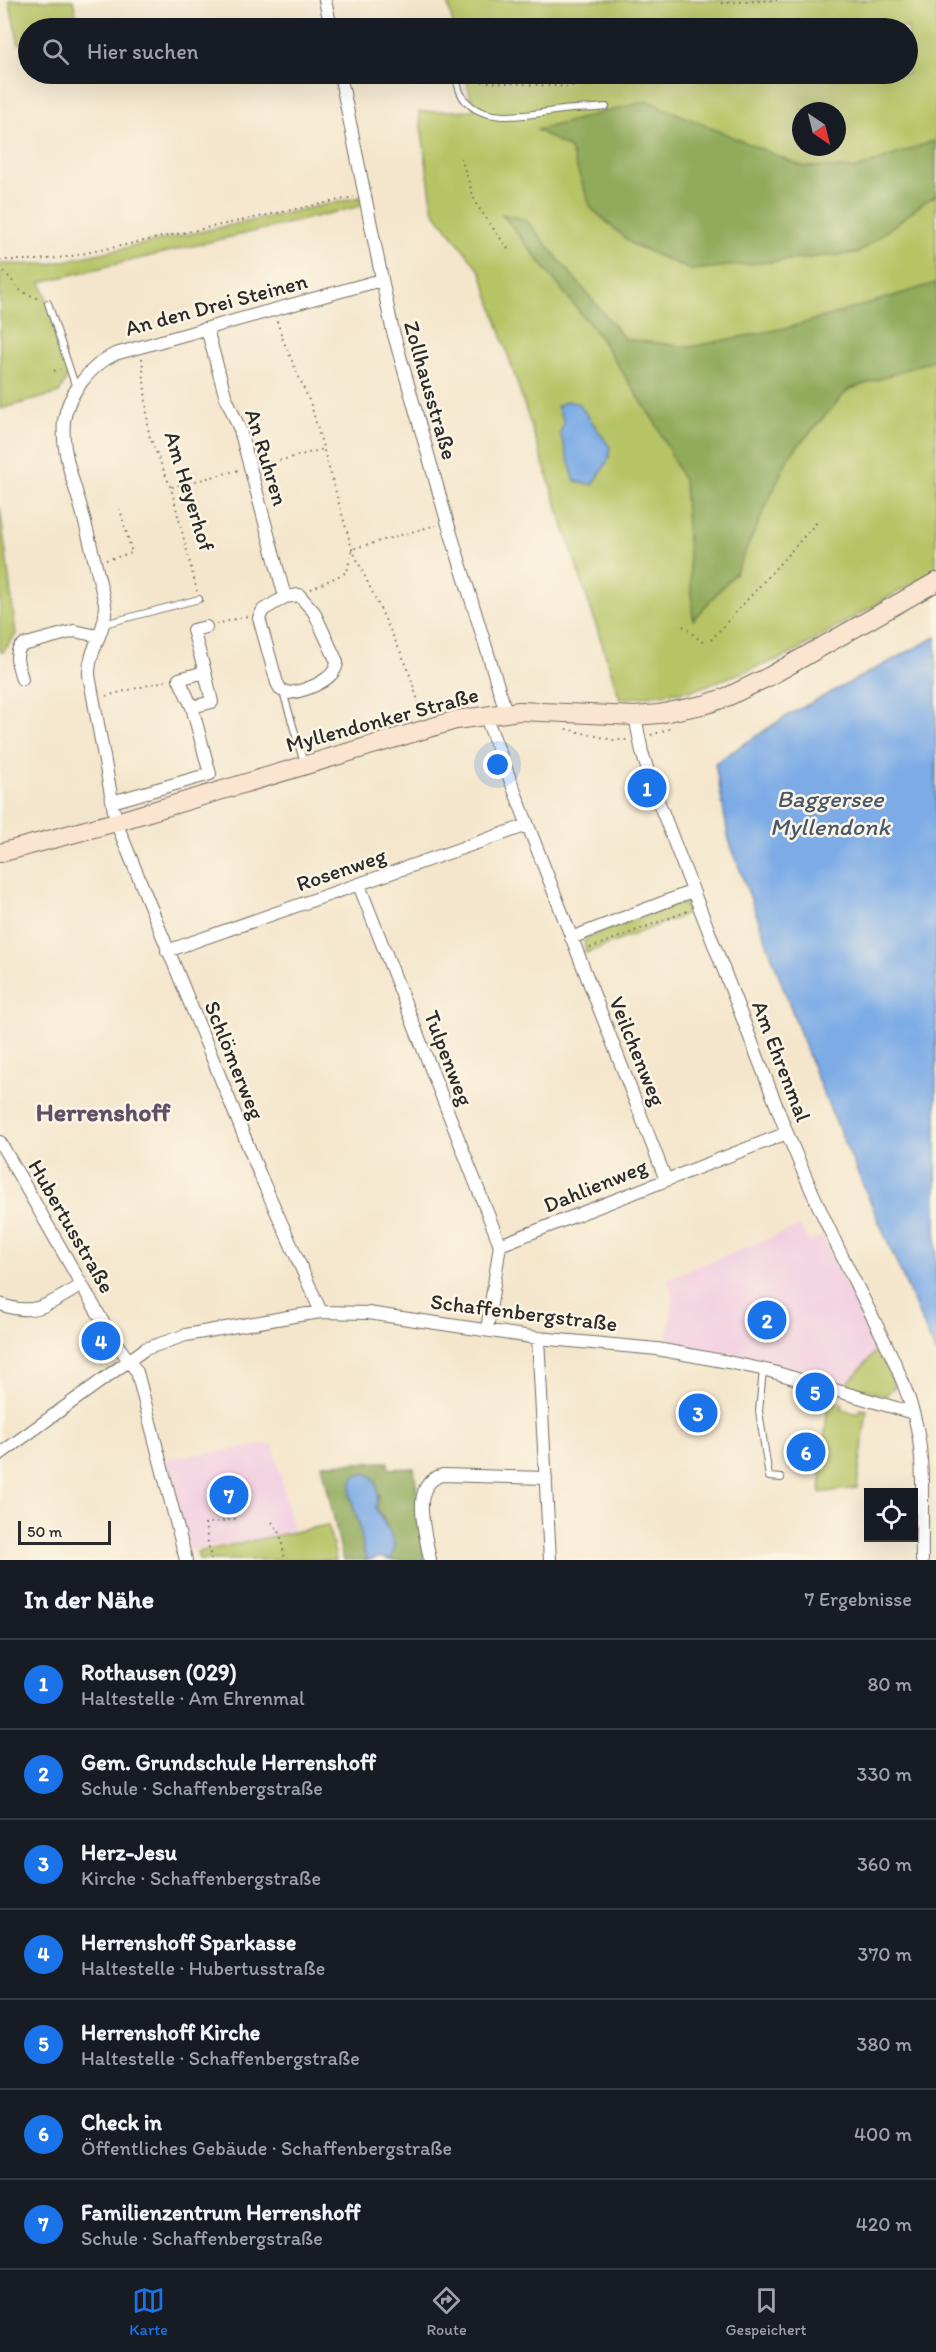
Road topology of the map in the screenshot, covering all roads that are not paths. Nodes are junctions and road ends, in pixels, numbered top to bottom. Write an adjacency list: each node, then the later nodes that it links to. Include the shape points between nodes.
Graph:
1 (325, 0): 2 (street)
2 (329, 18)
3 (342, 84): 6 (street, Zollhausstraße)
4 (458, 84): 5 (lane, via 468,104 489,115)
5 (606, 107)
6 (381, 280): 8 (street, An den Drei Steinen); 20 (street, Zollhausstraße, via 404,374)
7 (48, 303): 9 (lane)
8 (207, 329): 9 (street, An den Drei Steinen, via 115,354 88,374); 11 (street, An Ruhren, via 225,395 240,430)
9 (77, 392): 13 (street, An den Drei Steinen, via 65,416 65,446 105,604)
10 (936, 582): 22 (street, Myllendonker Straße, via 729,696 685,710)
11 (285, 597): 18 (street, via 261,612 259,623); 18 (street, via 298,595 314,612 336,658 336,669 330,677 297,692)
12 (199, 599): 13 (lane)
13 (104, 624): 15 (street, An den Drei Steinen)
14 (206, 627): 16 (street, via 193,630)
15 (98, 636): 17 (street, via 74,631 23,645 16,655); 24 (street, An den Drei Steinen, via 89,666)
16 (205, 672): 19 (street, via 212,702); 19 (street, via 179,679)
17 (22, 679)
18 (283, 691): 23 (lane)
19 (192, 707): 24 (street, via 210,774)
20 (506, 712): 21 (street, Myllendonker Straße); 22 (street, Myllendonker Straße)
21 (484, 714): 23 (street, Myllendonker Straße); 26 (street, Veilchenweg)
22 (635, 716): 29 (street, Am Ehrenmal, via 646,766)
23 (304, 764): 25 (street, Myllendonker Straße)
24 (112, 802): 25 (street, An den Drei Steinen)
25 (116, 822): 27 (street, Myllendonker Straße); 31 (street, Schlömerweg)
26 (528, 825): 28 (street, Rosenweg); 30 (street, Veilchenweg)
27 (0, 853)
28 (359, 885): 31 (street, Rosenweg); 35 (street, Tulpenweg)
29 (693, 891): 30 (street); 32 (street, Am Ehrenmal)
30 (571, 938): 34 (street, Veilchenweg)
31 (167, 951): 38 (street, Schlömerweg)
32 (787, 1133): 34 (street, Dahlienweg); 43 (street, Am Ehrenmal)
33 (0, 1142): 36 (street, Hubertusstraße)
34 (666, 1180): 35 (street, Dahlienweg)
35 (500, 1245): 39 (street)
36 (82, 1285): 37 (street, via 38,1309 23,1311); 41 (street, Hubertusstraße)
37 (0, 1304)
38 (321, 1312): 39 (street, Schaffenbergstraße, via 378,1314); 41 (street, Schaffenbergstraße, via 186,1335 145,1349)
39 (486, 1330): 40 (street, Schaffenbergstraße)
40 (538, 1338): 42 (street, Schaffenbergstraße, via 657,1349); 45 (street)
41 (129, 1359): 44 (street, Schaffenbergstraße); 47 (street, via 137,1372)
42 (763, 1370): 43 (street, Schaffenbergstraße); 46 (lane, via 759,1411 769,1477)
43 (913, 1413): 50 (street, Am Ehrenmal, via 920,1449)
44 (0, 1454)
45 (546, 1478): 48 (street, via 443,1475 432,1479 421,1500); 49 (street)
46 (781, 1478)
47 (186, 1560)
48 (430, 1560)
49 (550, 1560)
50 (922, 1560)

